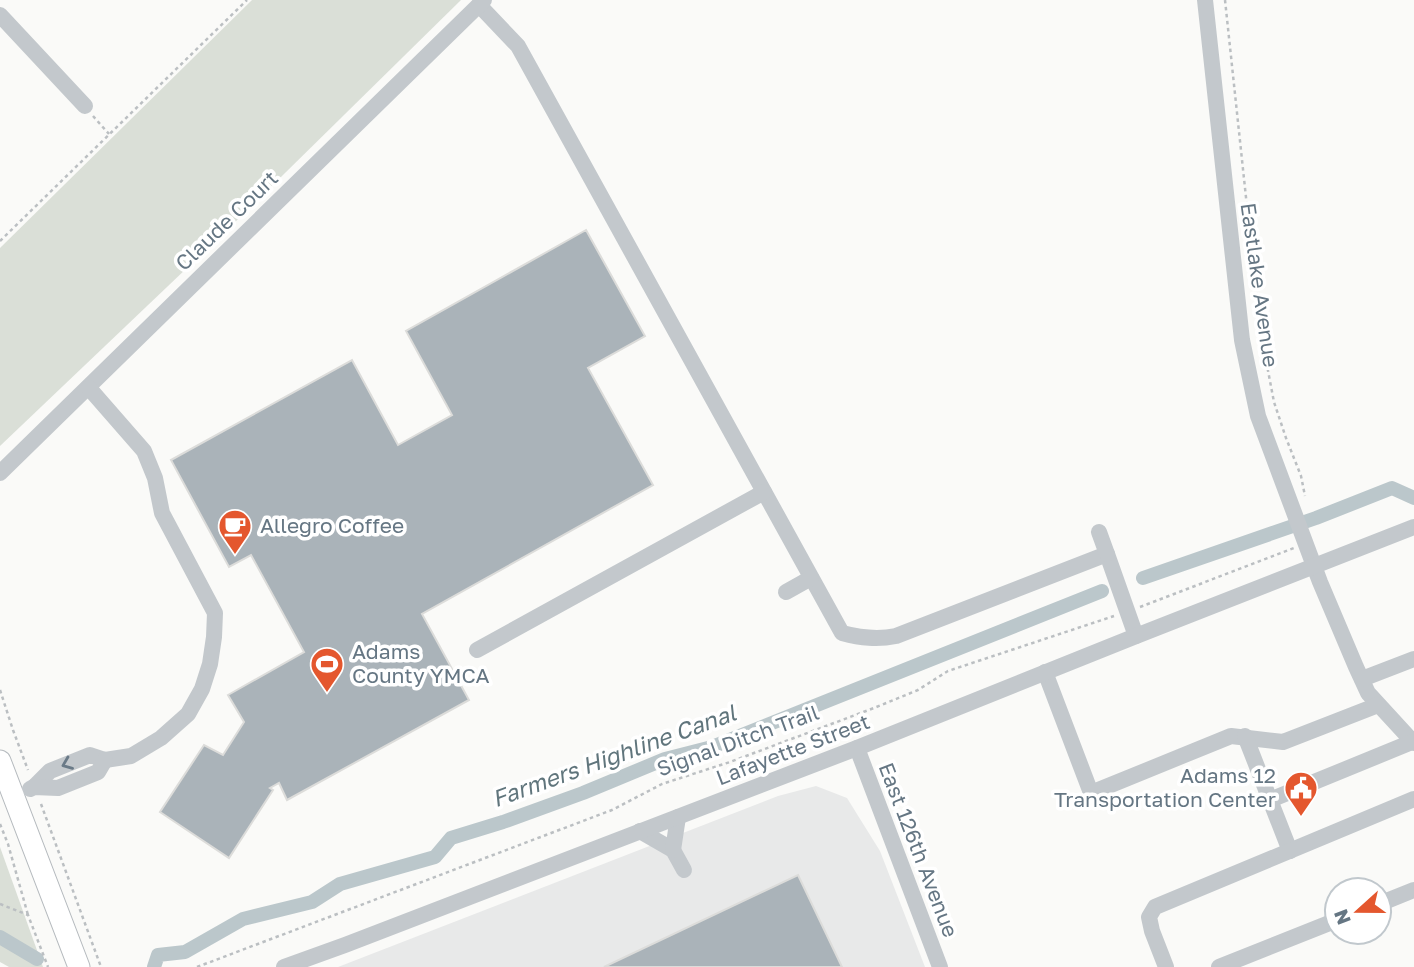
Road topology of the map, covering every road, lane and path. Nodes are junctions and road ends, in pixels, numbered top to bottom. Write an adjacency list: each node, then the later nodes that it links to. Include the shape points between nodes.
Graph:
1 (247, 0): 7 (path)
2 (1205, 0): 17 (street, Eastlake Avenue, via 1242,340 1258,416)
3 (1224, 0): 12 (path, via 1262,342 1274,402)
4 (481, 3): 9 (street, Claude Court); 11 (street, via 518,46)
5 (0, 15): 6 (street)
6 (85, 107): 7 (path)
7 (110, 134): 8 (path)
8 (0, 241)
9 (89, 388): 10 (street, Claude Court); 33 (street, via 144,451 162,513 215,613 210,664 188,714 161,738 131,755 105,760 90,755 50,771 34,787)
10 (0, 473)
11 (764, 492): 18 (street); 22 (street)
12 (1304, 495)
13 (1414, 527): 17 (street, Lafayette Street)
14 (1099, 531): 16 (street)
15 (1292, 548): 20 (path, Signal Ditch Trail)
16 (1107, 554): 18 (street, via 880,639 842,633); 20 (street)
17 (1315, 566): 21 (street, Lafayette Street); 25 (street, Eastlake Avenue)
18 (811, 578): 19 (street)
19 (786, 592)
20 (1128, 611): 21 (street); 51 (path, Signal Ditch Trail, via 948,671 918,690 874,708 662,784 612,810)
21 (1136, 635): 24 (street, Lafayette Street)
22 (477, 650)
23 (1414, 659): 25 (street)
24 (1045, 672): 28 (street, via 1091,793 1231,736); 30 (street, Lafayette Street)
25 (1362, 679): 27 (street, Eastlake Avenue)
26 (0, 690): 32 (path)
27 (1378, 705): 28 (street, via 1283,742); 29 (street, Eastlake Avenue)
28 (1245, 736): 35 (street)
29 (1413, 743): 35 (street)
30 (857, 748): 37 (street, Lafayette Street); 53 (street, East 126th Avenue)
31 (0, 761): 33 (main road)
32 (28, 770)
33 (13, 795): 49 (main road)
34 (1414, 799): 41 (street)
35 (1270, 800): 41 (street)
36 (41, 804): 50 (path)
37 (678, 817): 39 (street, Lafayette Street); 40 (street)
38 (0, 824): 46 (path)
39 (640, 831): 40 (street); 52 (street, Lafayette Street)
40 (673, 850): 42 (street)
41 (1290, 851): 54 (street, via 1155,907 1149,917)
42 (684, 870)
43 (1414, 890): 44 (street)
44 (1393, 898)
45 (0, 904): 46 (path)
46 (28, 915): 48 (path)
47 (1323, 926): 55 (street)
48 (48, 967)
49 (79, 967)
50 (101, 967)
51 (197, 967)
52 (284, 967)
53 (940, 967)
54 (1166, 967)
55 (1219, 967)

